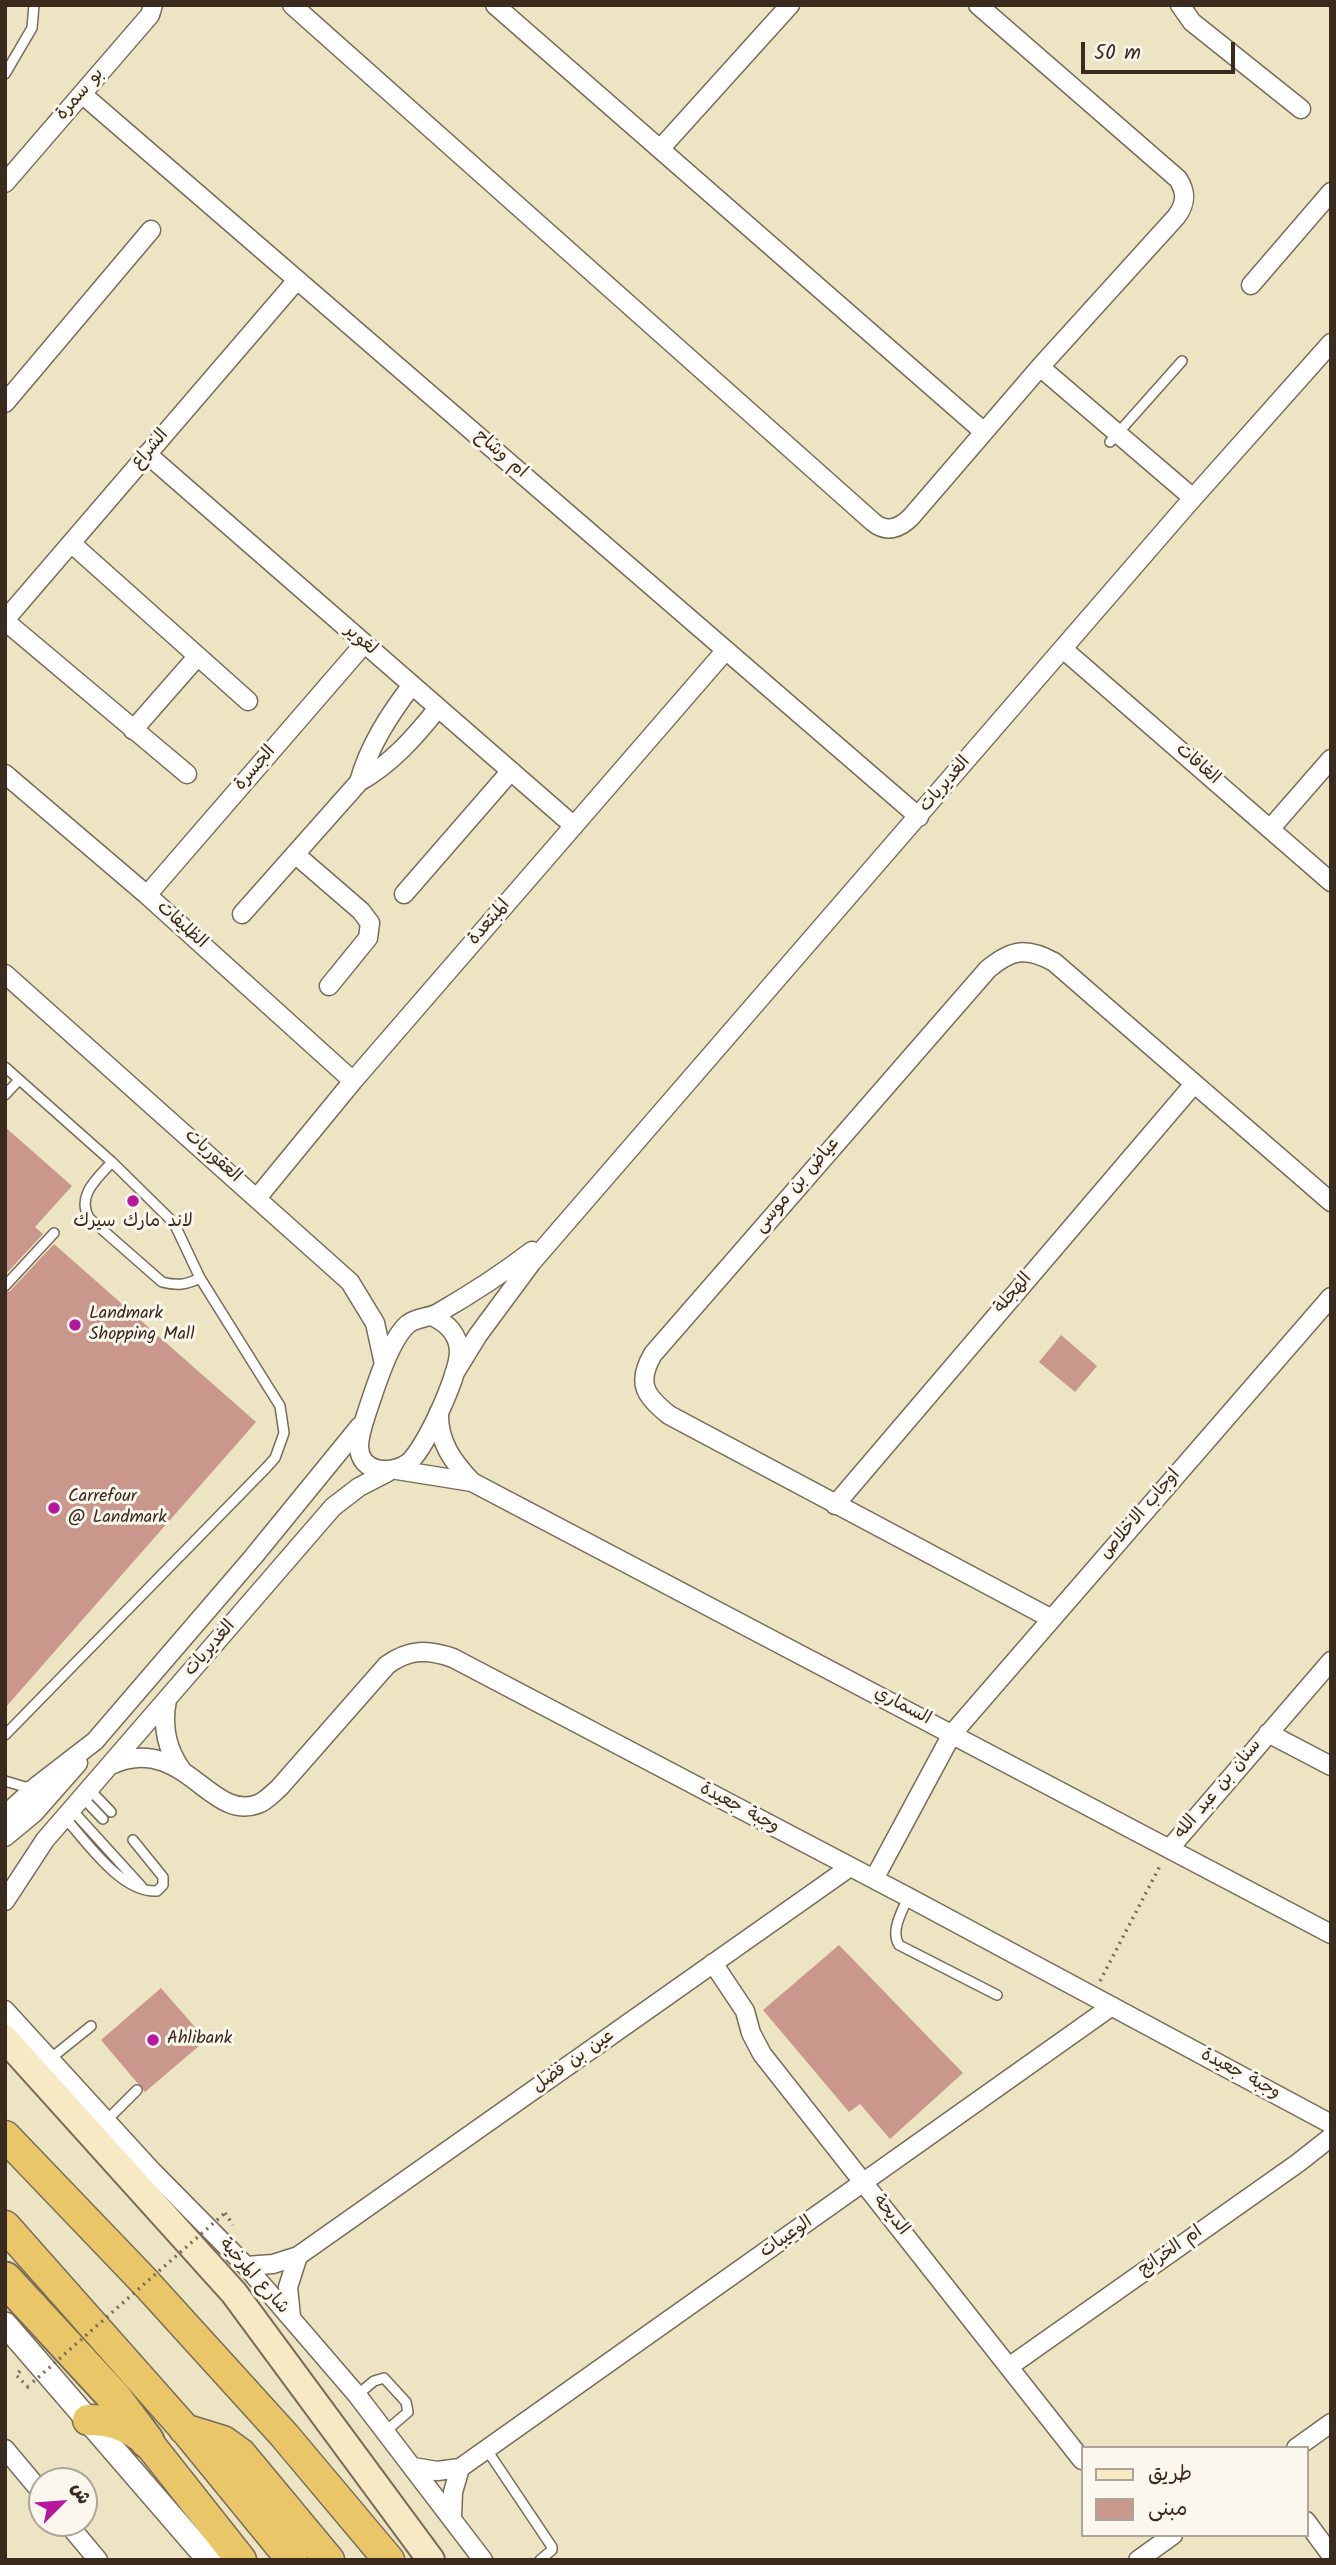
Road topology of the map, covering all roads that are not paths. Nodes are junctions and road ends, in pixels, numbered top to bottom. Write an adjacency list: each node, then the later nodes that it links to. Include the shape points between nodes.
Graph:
1 (34, 5): 8 (lane, via 32,28)
2 (153, 5): 9 (street, بو سمرة, via 150,15)
3 (292, 5): 21 (street, via 879,527 904,524)
4 (495, 5): 11 (street)
5 (790, 5): 11 (street)
6 (978, 5): 19 (street, via 1168,170 1184,187 1186,198 1176,217)
7 (1180, 5): 10 (street, via 1192,22)
8 (5, 74)
9 (82, 94): 12 (street, بو سمرة); 15 (street, ام وشاح)
10 (1301, 109)
11 (660, 149): 21 (street)
12 (5, 183)
13 (1331, 192): 16 (street)
14 (151, 230): 20 (street)
15 (298, 279): 23 (street, الشراع); 29 (street, ام وشاح)
16 (1251, 285)
17 (1331, 343): 24 (street, الغديريات)
18 (1182, 361): 22 (lane)
19 (1037, 371): 21 (street); 22 (street)
20 (5, 403)
21 (984, 432)
22 (1114, 437): 24 (street)
23 (147, 454): 25 (street, الشراع); 27 (street, لغوير)
24 (1190, 502): 28 (street, الغديريات)
25 (71, 543): 26 (street, الشراع); 30 (street)
26 (5, 621): 34 (street)
27 (364, 644): 31 (street, لغوير); 46 (street, الجسرة)
28 (1063, 649): 40 (street, الغديريات); 42 (street, الغافات)
29 (726, 650): 40 (street, ام وشاح); 41 (street, المبتعدة)
30 (197, 657): 32 (street); 34 (street)
31 (412, 685): 33 (street, لغوير); 39 (street, via 370,750)
32 (248, 701)
33 (438, 708): 36 (street, لغوير); 39 (street, via 399,752)
34 (133, 730): 38 (street)
35 (1331, 759): 42 (street)
36 (510, 772): 41 (street, لغوير); 45 (street)
37 (5, 774): 46 (street, الظليفات)
38 (187, 774)
39 (359, 782): 43 (street)
40 (919, 817): 58 (street, الغديريات)
41 (574, 826): 52 (street, المبتعدة)
42 (1270, 829): 44 (street, الغافات)
43 (295, 854): 47 (street); 49 (street, via 370,923 368,938)
44 (1331, 882)
45 (404, 894)
46 (147, 895): 52 (street, الظليفات)
47 (242, 914)
48 (5, 974): 56 (street, العقوريات)
49 (329, 986)
50 (5, 1067): 51 (lane)
51 (19, 1080): 54 (lane); 55 (lane)
52 (353, 1081): 56 (street, المبتعدة)
53 (1194, 1084): 57 (street, عياض بن موسى); 70 (street, الهجلة); 70 (street, عياض بن موسى, via 1054,962 1037,952 1020,951 1001,958 653,1354 645,1368 644,1386 651,1401)
54 (5, 1095)
55 (112, 1161): 60 (lane, via 174,1223); 60 (lane, via 86,1193 84,1210 89,1218 162,1282 175,1286)
56 (257, 1198): 64 (street, العقوريات, via 350,1282 375,1323)
57 (1331, 1202)
58 (562, 1228): 63 (street, الغديريات, via 486,1284); 65 (street, الغديريات, via 504,1297)
59 (54, 1233): 61 (lane)
60 (200, 1278): 76 (lane, via 280,1406 281,1446 266,1468)
61 (5, 1286)
62 (1331, 1297): 71 (street, اوجاب الاخلاص)
63 (432, 1316): 64 (street, الغديريات, via 408,1324); 65 (street, via 443,1321 456,1339 459,1352)
64 (384, 1364): 67 (street, الغديريات)
65 (454, 1374): 66 (street, الغديريات)
66 (439, 1411): 68 (street, الغديريات, via 420,1450); 69 (street, السماري, via 438,1427 449,1455)
67 (364, 1420): 68 (street, via 361,1455 368,1464); 77 (street, الغديريات, via 336,1459)
68 (392, 1471): 69 (street, السماري); 73 (street, الغديريات, via 359,1487 333,1507)
69 (472, 1482): 75 (street, السماري)
70 (835, 1504): 71 (street, عياض بن موسى)
71 (1052, 1619): 75 (street, اوجاب الاخلاص)
72 (1331, 1661): 74 (street, سنان بن عبد الله)
73 (167, 1700): 78 (street, الغديريات); 80 (street, وجبة جعيدة, via 166,1738)
74 (1268, 1733): 79 (street, سنان بن عبد الله); 89 (street, سنان بن عبد الله)
75 (952, 1734): 89 (street, السماري); 91 (street, اوجاب الاخلاص)
76 (5, 1735)
77 (95, 1741): 82 (street, الغديريات); 86 (street, الغديريات, via 63,1783)
78 (111, 1765): 80 (street, وجبة جعيدة, via 153,1758); 83 (street, الغديريات)
79 (1331, 1766)
80 (184, 1772): 90 (street, وجبة جعيدة, via 227,1803 260,1804 387,1665 425,1650 453,1658)
81 (5, 1781): 82 (lane)
82 (38, 1786): 84 (street, الغديريات)
83 (78, 1804): 85 (lane); 87 (street, الغديريات); 88 (lane, via 119,1876 157,1891 163,1877)
84 (5, 1815)
85 (107, 1816)
86 (5, 1837)
87 (45, 1840): 92 (street, الغديريات); 94 (street, الغديريات)
88 (133, 1840)
89 (1170, 1848): 95 (street, السماري)
90 (850, 1867): 91 (street, وجبة جعيدة); 96 (street, عين بن فضل)
91 (874, 1879): 93 (street, وجبة جعيدة)
92 (5, 1885)
93 (908, 1897): 97 (lane, via 894,1937 899,1945); 98 (street, وجبة جعيدة)
94 (5, 1901)
95 (1331, 1934)
96 (713, 1963): 108 (street, الديحة, via 745,2011 755,2044); 110 (street, عين بن فضل)
97 (997, 1995)
98 (1112, 2006): 105 (street, وجبة جعيدة); 108 (street, الوعيبات)
99 (5, 2010): 102 (street, شارع المرخية)
100 (91, 2026): 102 (lane)
101 (5, 2039): 142 (main road, شارع المرخية, via 234,2292)
102 (50, 2059): 104 (street, شارع المرخية)
103 (137, 2090): 104 (lane)
104 (106, 2121): 111 (street, شارع المرخية)
105 (1331, 2124)
106 (5, 2136): 141 (highway, via 284,2435)
107 (1331, 2137): 115 (street, ام الخرانج)
108 (864, 2183): 115 (street, الديحة); 123 (street, الوعيبات)
109 (5, 2226): 119 (highway)
110 (298, 2256): 111 (street, عين بن فضل); 113 (street, via 288,2287)
111 (246, 2266): 113 (street, شارع المرخية)
112 (5, 2279): 121 (highway, via 105,2387)
113 (291, 2319): 116 (street, شارع المرخية)
114 (6, 2325): 117 (street)
115 (1010, 2366): 125 (street, الديحة)
116 (358, 2395): 120 (street, شارع المرخية); 120 (lane, via 384,2378 406,2402 408,2412)
117 (88, 2420): 121 (highway, via 119,2423); 137 (street)
118 (1331, 2423): 122 (street)
119 (184, 2428): 139 (highway); 140 (highway, via 223,2441 241,2454)
120 (386, 2431): 126 (street, شارع المرخية)
121 (147, 2441): 138 (highway)
122 (1299, 2446)
123 (486, 2450): 127 (street, الوعيبات); 144 (lane, via 552,2547)
124 (8, 2457): 128 (street)
125 (1080, 2457)
126 (413, 2467): 127 (street); 129 (street, شارع المرخية)
127 (460, 2468): 129 (street)
128 (28, 2478)
129 (452, 2517): 143 (street, شارع المرخية)
130 (1308, 2524): 135 (street)
131 (79, 2537): 136 (street)
132 (1140, 2537): 134 (street)
133 (1170, 2537): 134 (street)
134 (1145, 2555)
135 (1331, 2555)
136 (98, 2560)
137 (209, 2560)
138 (241, 2560)
139 (292, 2560)
140 (329, 2560)
141 (389, 2560)
142 (431, 2560)
143 (483, 2560)
144 (540, 2560)

